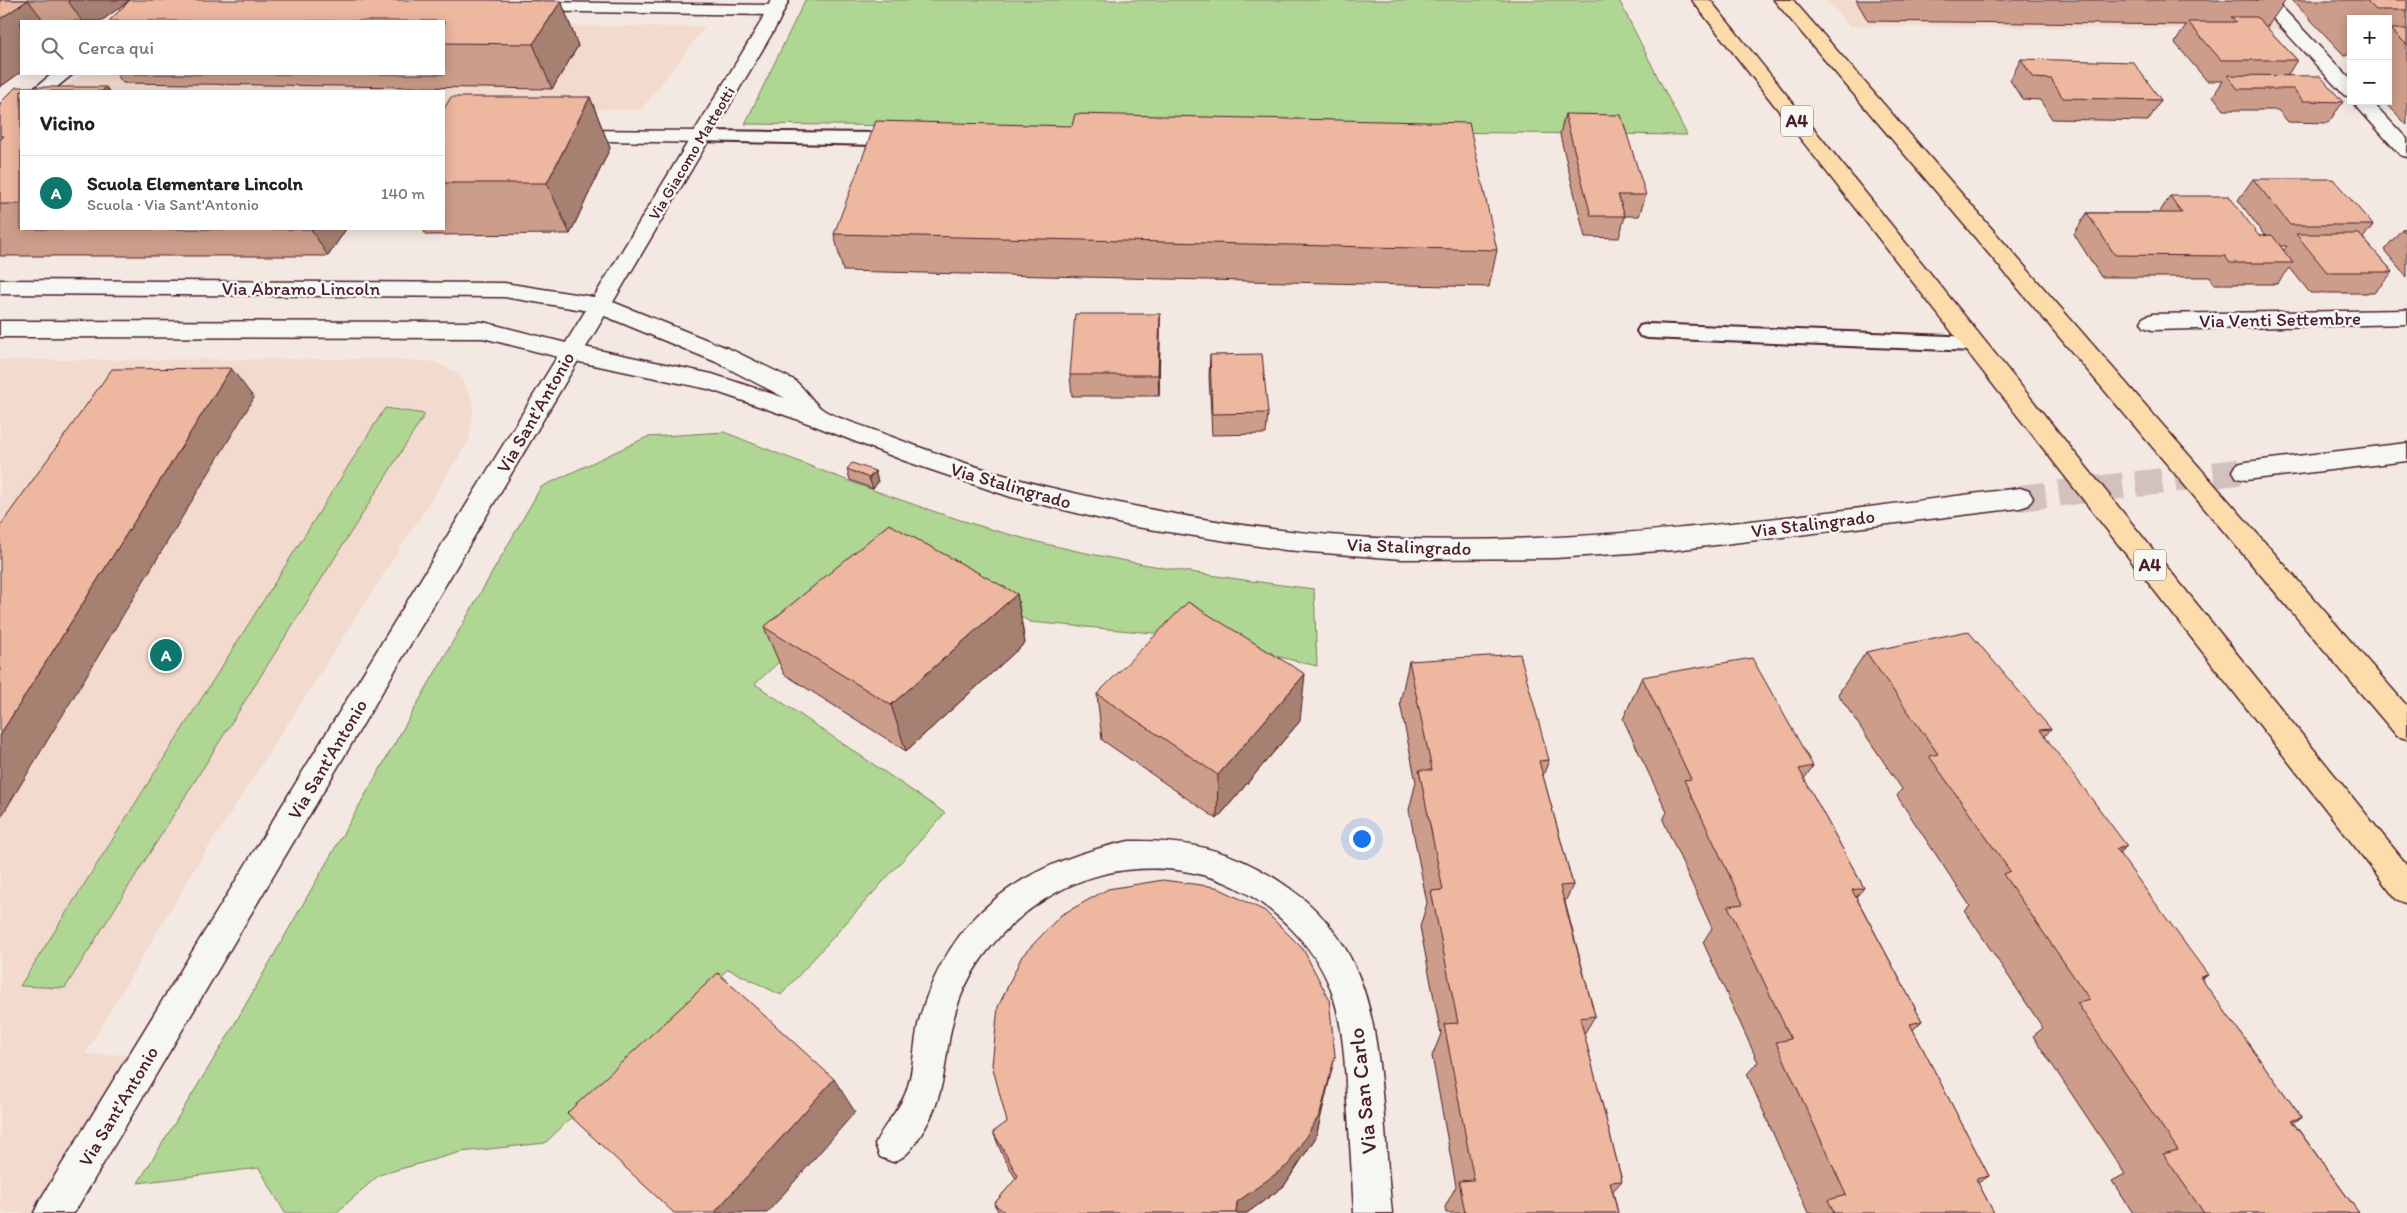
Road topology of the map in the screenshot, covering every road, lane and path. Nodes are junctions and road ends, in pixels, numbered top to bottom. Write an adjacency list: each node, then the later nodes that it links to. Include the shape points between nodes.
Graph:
1 (612, 0): 8 (street)
2 (1701, 0): 23 (highway, A4)
3 (1783, 0): 29 (highway)
4 (2265, 0): 10 (street)
5 (700, 4): 6 (street); 8 (street)
6 (778, 5): 14 (street, Via Giacomo Matteotti)
7 (508, 7): 8 (street)
8 (587, 8)
9 (63, 75): 11 (street)
10 (2347, 87)
11 (41, 90)
12 (2364, 105): 16 (street)
13 (551, 135): 14 (street)
14 (701, 137): 15 (lane); 18 (street, Via Giacomo Matteotti)
15 (876, 139)
16 (2407, 151)
17 (0, 287): 18 (street, Via Abramo Lincoln, via 504,290)
18 (600, 305): 24 (street, Via Sant'Antonio); 25 (street, Via Stalingrado, via 724,356 786,386)
19 (2407, 316): 20 (street, Via Venti Settembre)
20 (2152, 322)
21 (0, 330): 24 (street, via 483,330)
22 (1648, 331): 23 (lane)
23 (1974, 344): 30 (highway, A4)
24 (570, 352): 25 (street, Via Stalingrado, via 712,382); 32 (street, Via Sant'Antonio)
25 (814, 416): 28 (street, Via Stalingrado, via 974,476 1072,504 1285,540 1392,548 1555,548 1676,540)
26 (2407, 452): 27 (street)
27 (2246, 471)
28 (2020, 498)
29 (2407, 727)
30 (2407, 889)
31 (893, 1144): 33 (street, Via San Carlo, via 912,1120 925,1091 937,1017 959,965 982,932 1008,906 1063,872 1108,858 1146,854 1189,856 1224,866 1265,886 1301,914 1326,944 1344,978 1361,1044)
32 (53, 1213)
33 (1373, 1213)

